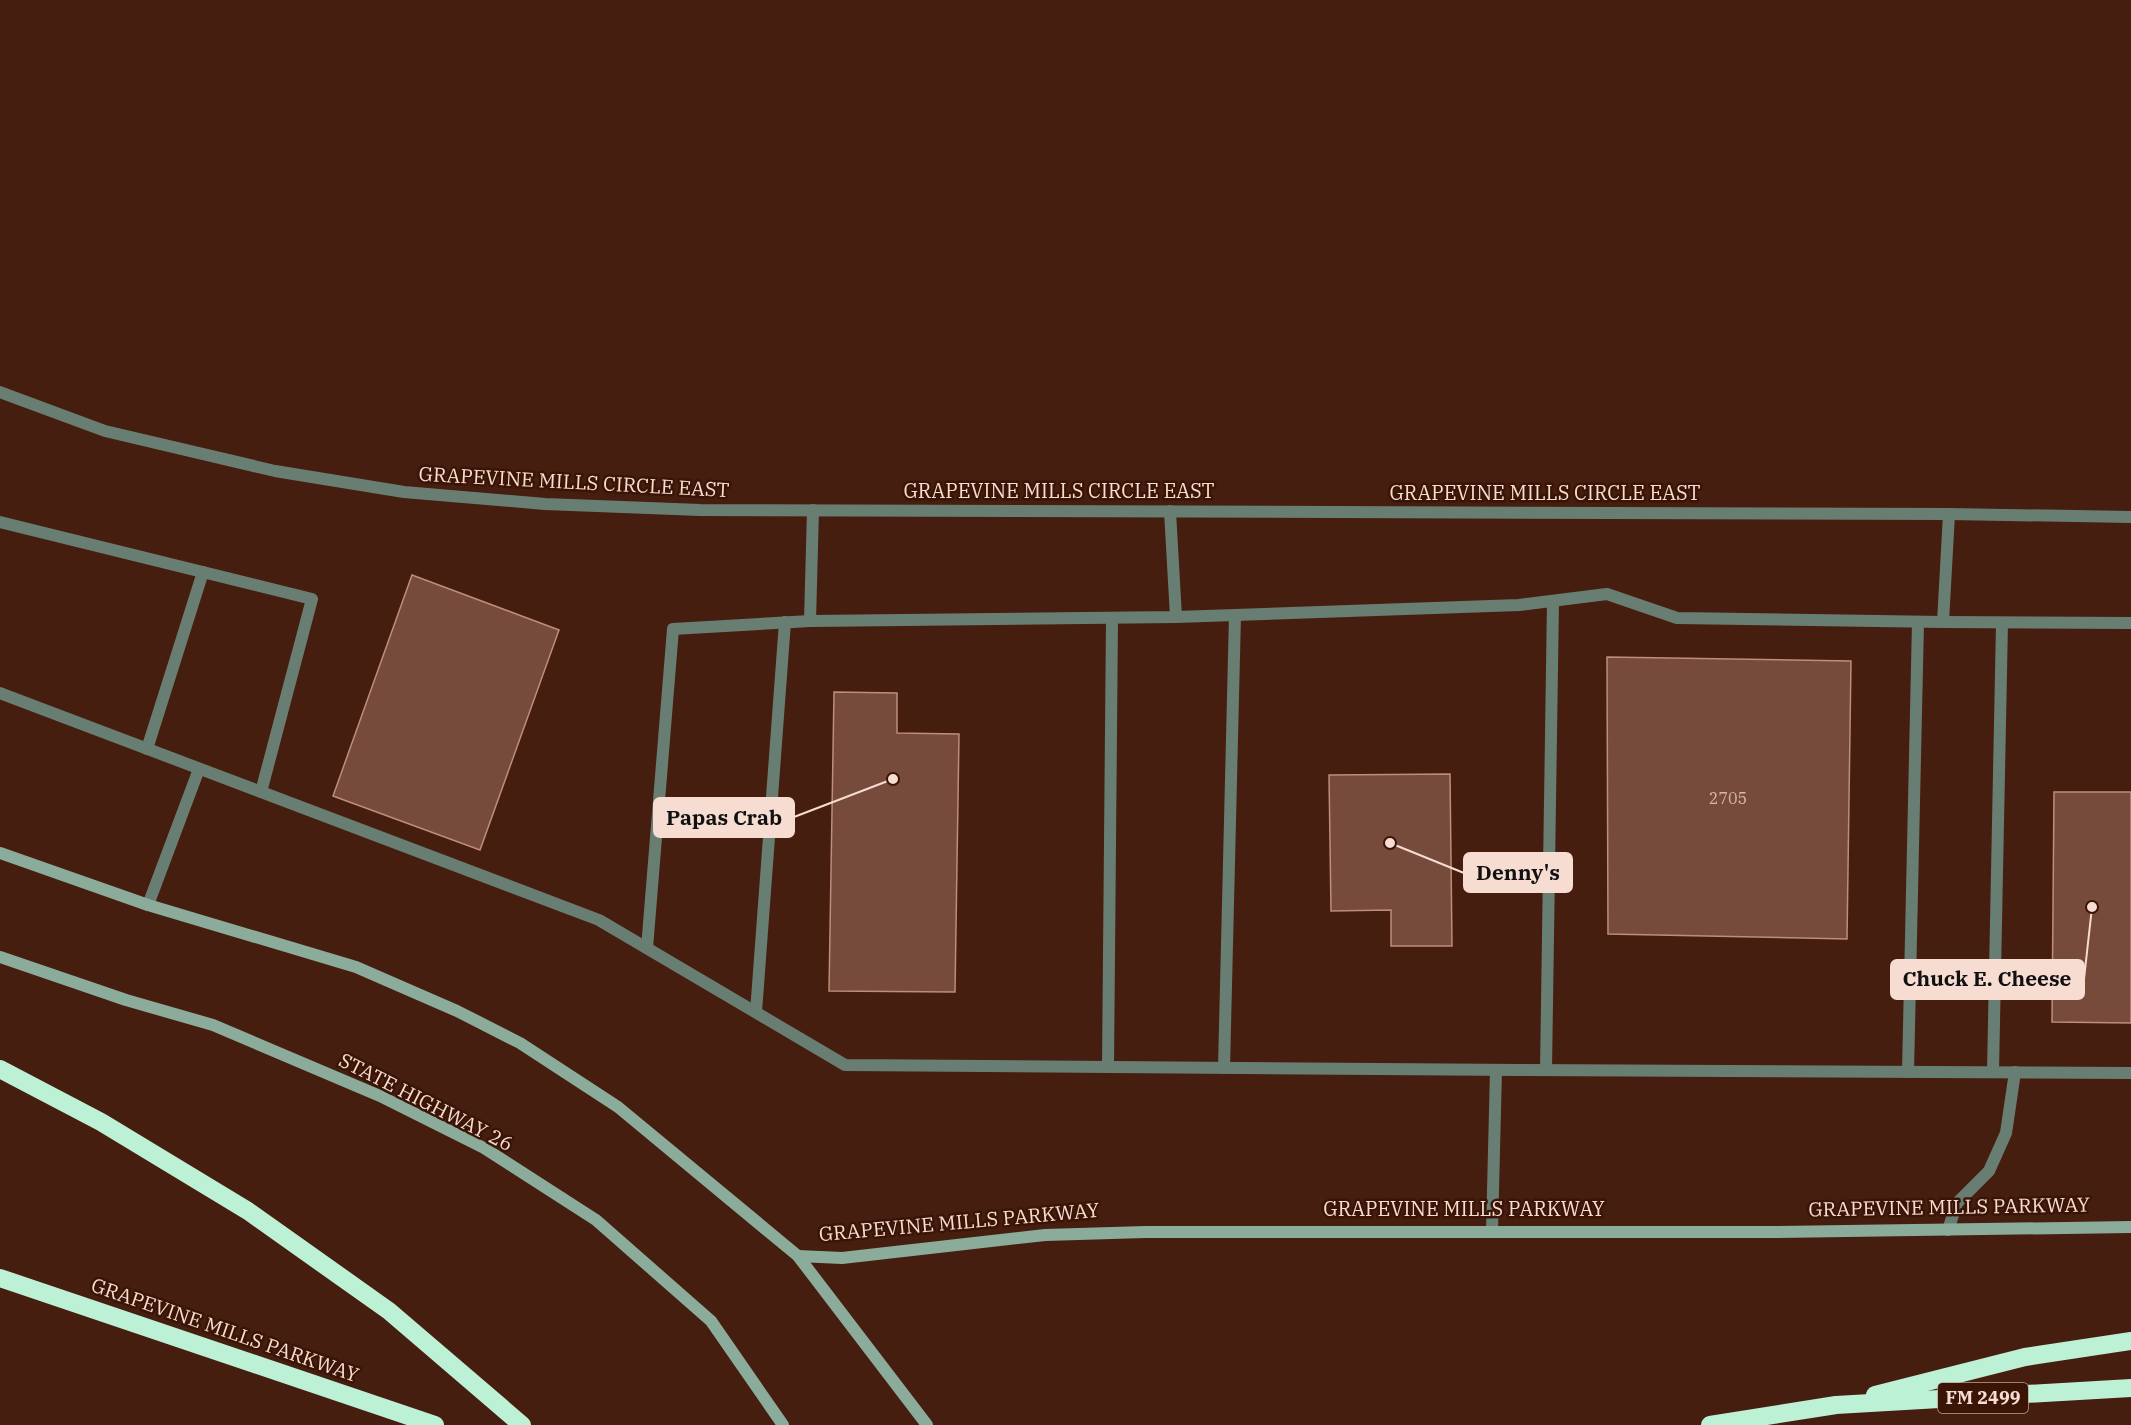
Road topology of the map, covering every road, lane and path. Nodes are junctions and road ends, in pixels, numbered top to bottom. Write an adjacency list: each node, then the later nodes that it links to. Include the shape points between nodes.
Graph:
1 (0, 392): 2 (street, GRAPEVINE MILLS CIRCLE EAST, via 105,431 275,471 404,492 545,504)
2 (813, 510): 3 (street, GRAPEVINE MILLS CIRCLE EAST); 12 (street)
3 (1170, 511): 4 (street, GRAPEVINE MILLS CIRCLE EAST); 10 (street)
4 (1949, 514): 5 (street, GRAPEVINE MILLS CIRCLE EAST); 15 (street)
5 (2131, 517)
6 (0, 522): 7 (street)
7 (203, 572): 19 (street); 21 (street, via 312,599)
8 (1553, 601): 9 (street); 14 (street, via 1607,594 1677,618); 31 (street)
9 (1235, 615): 10 (street); 28 (street)
10 (1176, 617): 11 (street)
11 (1112, 618): 12 (street); 27 (street)
12 (810, 621): 13 (street)
13 (785, 622): 24 (street, via 673,629); 26 (street)
14 (1918, 622): 15 (street); 32 (street)
15 (1942, 622): 16 (street)
16 (2002, 622): 17 (street); 33 (street)
17 (2131, 623)
18 (0, 693): 19 (street)
19 (147, 749): 20 (street)
20 (199, 769): 21 (street); 23 (street)
21 (261, 792): 24 (street, via 599,920)
22 (0, 853): 23 (main road)
23 (148, 905): 39 (main road, via 356,967 520,1043 618,1107)
24 (647, 948): 26 (street)
25 (0, 957): 46 (main road, STATE HIGHWAY 26, via 213,1025 380,1096 484,1148 596,1220 703,1314)
26 (756, 1012): 27 (street, via 844,1065)
27 (1108, 1067): 28 (street)
28 (1224, 1068): 30 (street)
29 (0, 1069): 45 (highway, via 101,1122 248,1211 389,1311)
30 (1496, 1070): 31 (street); 38 (street)
31 (1546, 1070): 32 (street)
32 (1908, 1072): 33 (street)
33 (1993, 1072): 34 (street)
34 (2015, 1072): 35 (street); 37 (street, via 2006,1133 1989,1172 1957,1203)
35 (2131, 1073)
36 (2131, 1227): 37 (main road, GRAPEVINE MILLS PARKWAY)
37 (1948, 1230): 38 (main road, GRAPEVINE MILLS PARKWAY)
38 (1492, 1231): 39 (main road, GRAPEVINE MILLS PARKWAY, via 1045,1235 842,1258)
39 (798, 1256): 47 (main road)
40 (0, 1278): 44 (highway, GRAPEVINE MILLS PARKWAY)
41 (2131, 1341): 43 (highway, via 2025,1357)
42 (2131, 1388): 43 (highway, FM 2499)
43 (1836, 1405): 48 (highway)
44 (435, 1425)
45 (522, 1425)
46 (783, 1425)
47 (927, 1425)
48 (1710, 1425)

